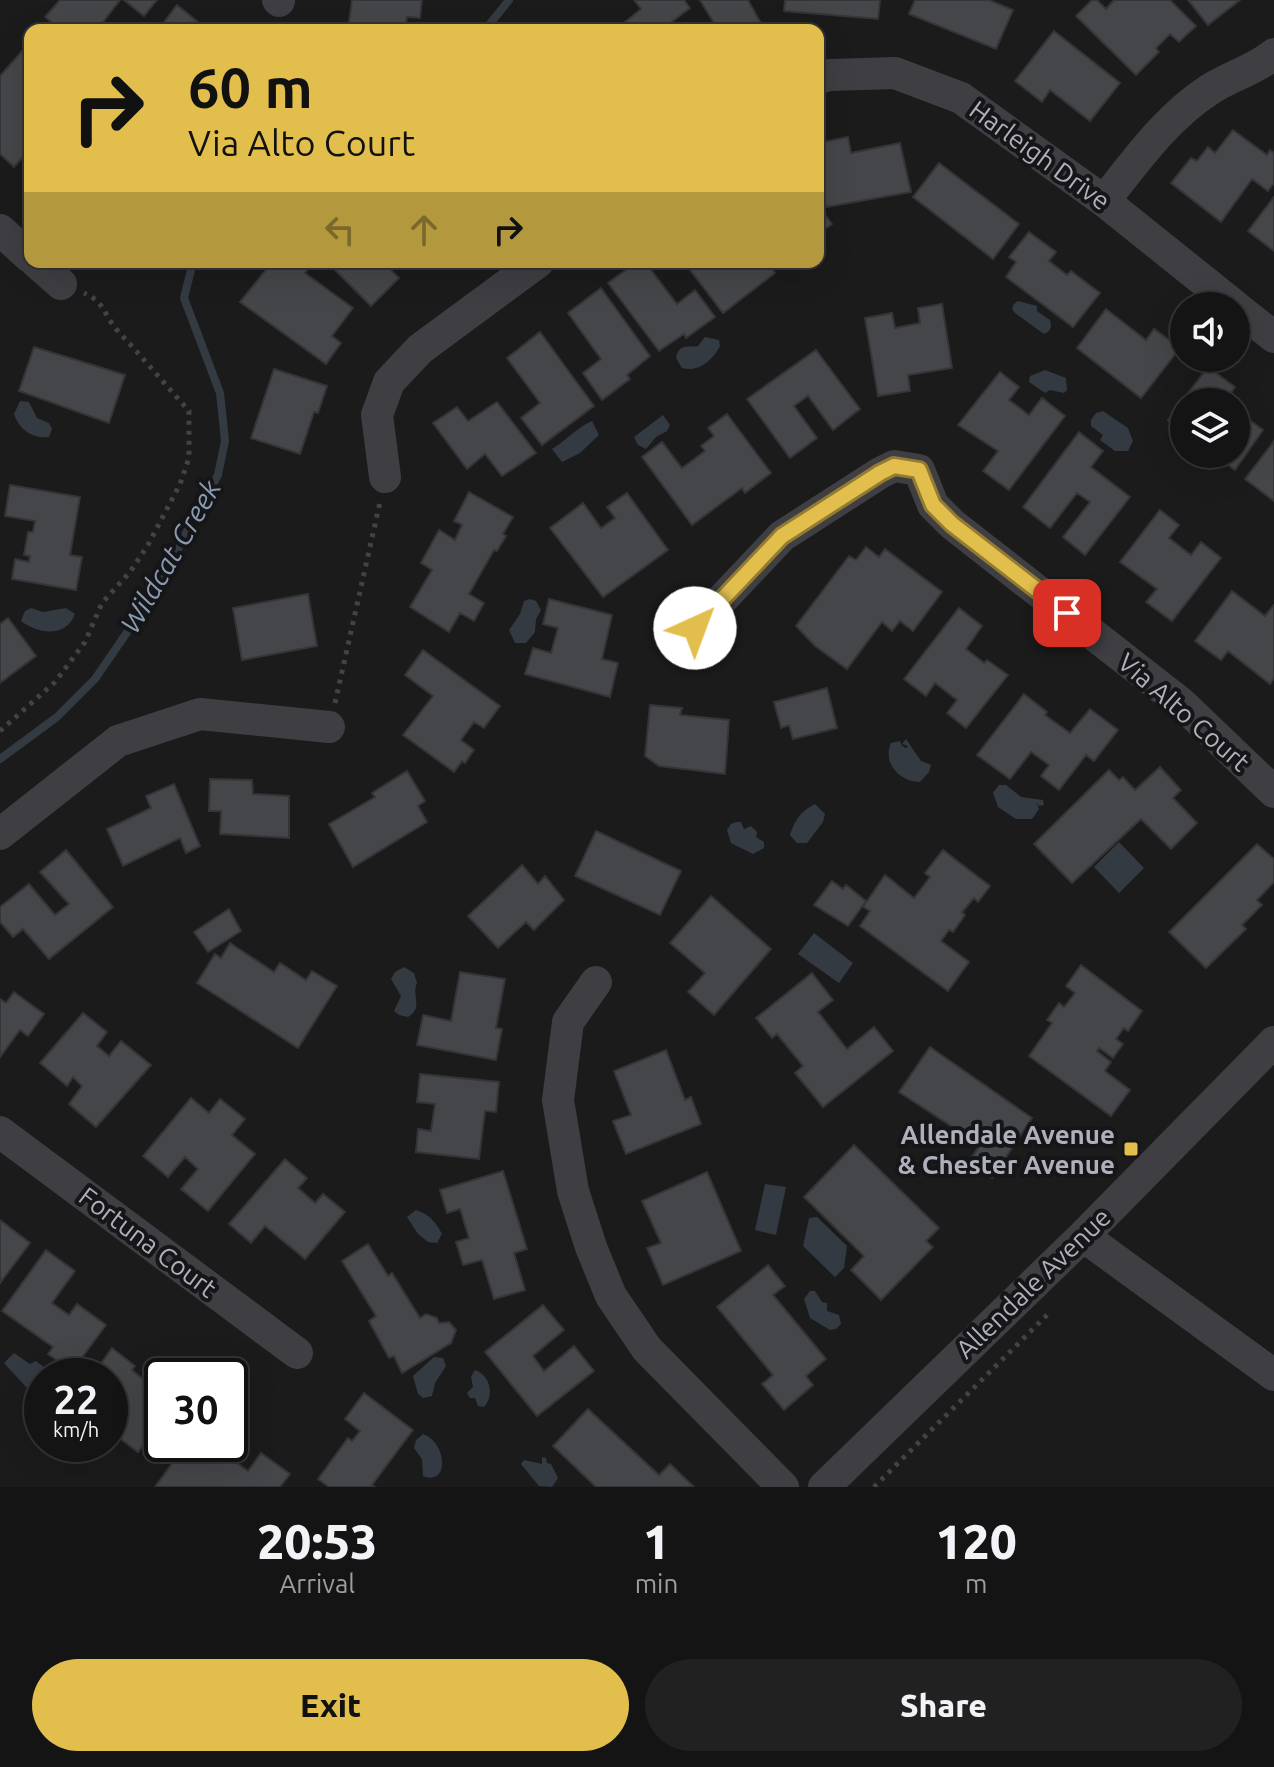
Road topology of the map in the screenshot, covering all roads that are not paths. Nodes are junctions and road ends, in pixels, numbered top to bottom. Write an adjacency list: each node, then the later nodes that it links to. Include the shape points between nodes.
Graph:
1 (1274, 54): 3 (street, via 1210,89 1165,125)
2 (824, 76): 3 (street, Harleigh Drive, via 895,73 961,98)
3 (1104, 201): 9 (street, Harleigh Drive)
4 (0, 230): 5 (street)
5 (24, 252)
6 (43, 268): 8 (street)
7 (530, 268): 12 (street, via 420,349 389,382 377,415)
8 (61, 284)
9 (1218, 292)
10 (1250, 317): 11 (street, Harleigh Drive)
11 (1274, 337)
12 (385, 477)
13 (695, 628): 15 (street, Via Alto Court, via 782,536 894,466 919,470 933,505 952,524 1181,703)
14 (329, 727): 16 (street, via 200,714 118,741)
15 (1274, 792)
16 (0, 834)
17 (596, 982): 23 (street, via 568,1022 558,1100 573,1191 591,1247 611,1296 647,1349)
18 (1274, 1042): 20 (street, Allendale Avenue)
19 (0, 1132): 21 (street, Fortuna Court)
20 (1083, 1236): 22 (street); 24 (street, Allendale Avenue)
21 (297, 1353)
22 (1274, 1375)
23 (783, 1487)
24 (824, 1487)

